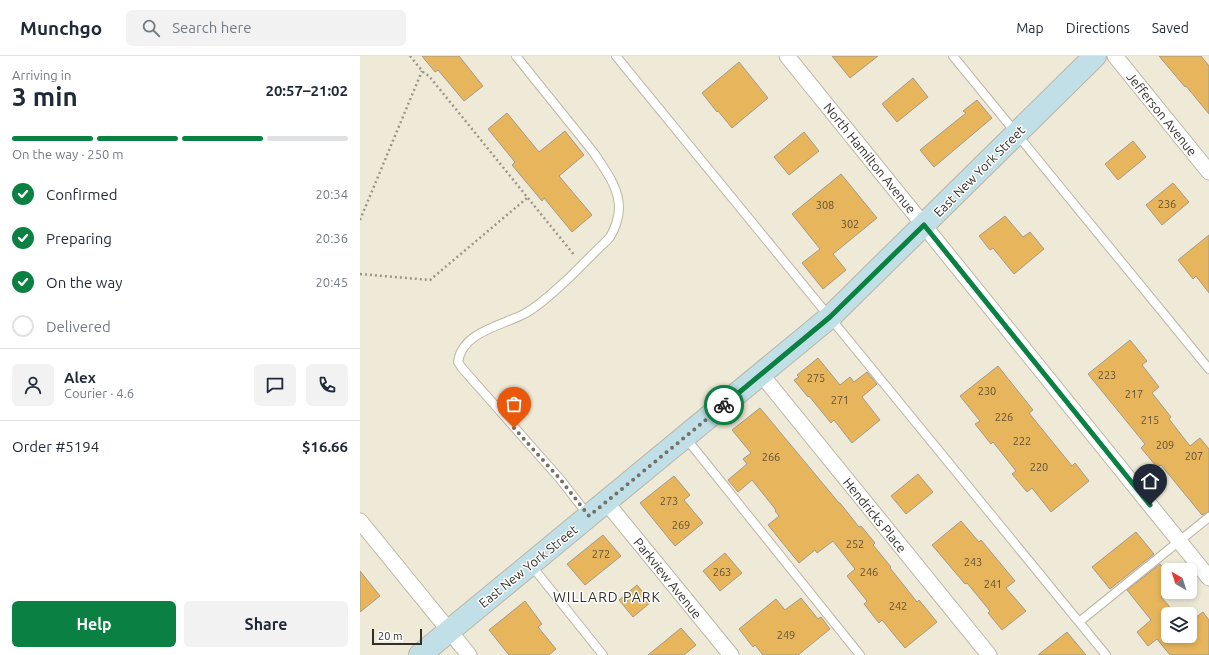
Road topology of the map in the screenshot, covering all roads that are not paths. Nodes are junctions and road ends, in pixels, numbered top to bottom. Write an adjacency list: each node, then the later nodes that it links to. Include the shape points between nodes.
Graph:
1 (516, 56): 15 (lane, via 611,178 620,209 610,236 582,265 536,307 478,334 464,346 458,355 458,362)
2 (616, 56): 10 (lane)
3 (786, 56): 9 (street, North Hamilton Avenue)
4 (953, 56): 7 (lane)
5 (1095, 56): 7 (main road, East New York Street)
6 (1115, 56): 8 (street, Jefferson Avenue)
7 (1017, 134): 9 (main road, East New York Street); 11 (lane)
8 (1209, 172)
9 (924, 225): 10 (main road, East New York Street); 18 (street, North Hamilton Avenue)
10 (830, 317): 12 (main road, East New York Street); 21 (lane)
11 (1209, 369)
12 (761, 374): 13 (main road, East New York Street); 28 (street, Hendricks Place)
13 (685, 437): 14 (main road, East New York Street); 27 (lane)
14 (606, 502): 15 (main road, East New York Street); 26 (street, Parkview Avenue)
15 (589, 516): 19 (main road, East New York Street)
16 (1209, 517): 18 (lane)
17 (360, 521): 22 (street)
18 (1179, 541): 20 (street, North Hamilton Avenue); 21 (lane)
19 (530, 564): 22 (main road, East New York Street); 25 (lane)
20 (1209, 578)
21 (1079, 622): 29 (lane)
22 (450, 631): 23 (main road, East New York Street); 24 (street)
23 (420, 655)
24 (469, 655)
25 (603, 655)
26 (731, 655)
27 (860, 655)
28 (989, 655)
29 (1106, 655)

